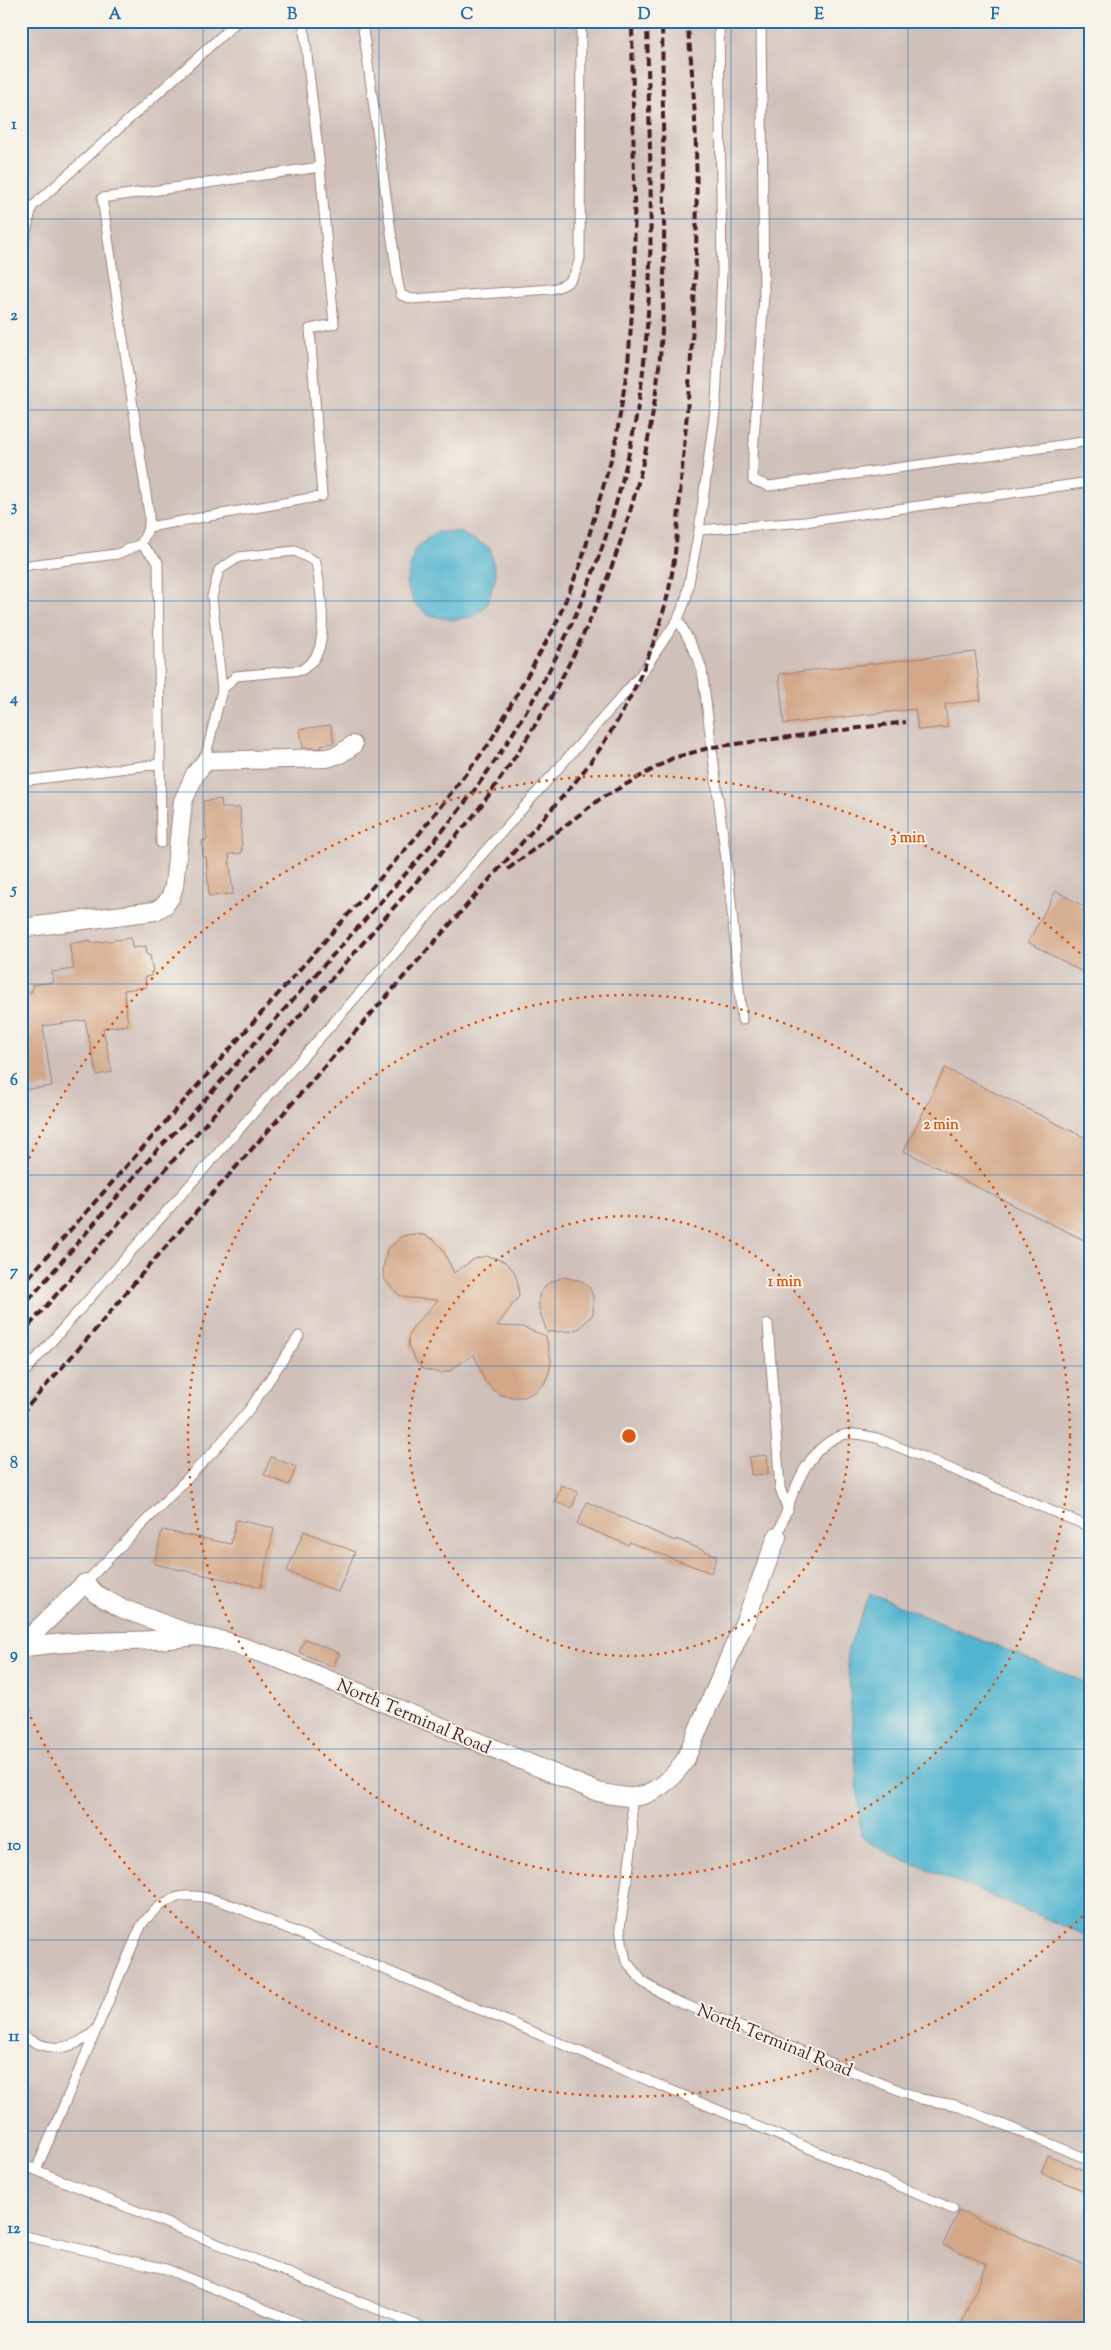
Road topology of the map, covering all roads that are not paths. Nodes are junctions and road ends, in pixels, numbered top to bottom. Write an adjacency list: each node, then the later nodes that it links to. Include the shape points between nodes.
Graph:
1 (238, 21): 8 (lane, via 32,207 25,236)
2 (303, 21): 7 (lane)
3 (362, 21): 4 (lane, via 398,283 402,295 412,299 551,289 564,286 576,274 580,258)
4 (581, 21)
5 (719, 21): 12 (lane, via 721,302 716,403)
6 (761, 21): 9 (lane, via 764,295 754,480 769,486)
7 (320, 167): 11 (lane, via 334,324 310,329 322,496); 11 (lane, via 102,198)
8 (21, 236)
9 (1090, 441)
10 (1090, 482): 12 (lane, via 804,522)
11 (149, 527): 13 (lane)
12 (699, 530): 15 (lane, via 690,582)
13 (141, 544): 14 (lane, via 116,554); 19 (lane, via 158,562)
14 (21, 566)
15 (678, 619): 23 (lane, via 702,670 730,891); 26 (lane, via 639,677)
16 (222, 690): 16 (lane, via 236,676 302,670 315,658 321,640 321,593 316,562 295,551 239,557 218,570 212,597); 18 (lane)
17 (353, 745): 18 (street, via 327,758)
18 (204, 763): 22 (street, via 195,774 183,801 174,886 165,905 155,911)
19 (160, 764): 20 (lane); 21 (lane)
20 (21, 781)
21 (161, 843)
22 (21, 928)
23 (742, 1020)
24 (768, 1324): 27 (lane, via 780,1488)
25 (299, 1336): 30 (lane, via 251,1407 214,1451)
26 (21, 1376)
27 (788, 1510): 28 (lane, via 813,1458 826,1444 843,1435 858,1434 878,1438); 29 (lane)
28 (1090, 1527)
29 (777, 1537): 33 (street, North Terminal Road, via 685,1760 672,1778 652,1791)
30 (85, 1583): 31 (street, North Terminal Road, via 96,1594 121,1608); 32 (street, North Terminal Road)
31 (196, 1636): 32 (street, North Terminal Road); 33 (street, North Terminal Road, via 225,1641 281,1660 598,1792)
32 (21, 1647)
33 (631, 1797): 36 (lane, North Terminal Road, via 633,1837 620,1928 626,1960 643,1982 671,1999 921,2099 955,2104)
34 (98, 2028): 35 (lane, via 84,2040 61,2048 36,2044); 38 (lane); 39 (lane, via 141,1926 149,1915 179,1896 211,1897)
35 (21, 2035)
36 (1090, 2160)
37 (21, 2164): 38 (lane)
38 (36, 2170): 42 (lane)
39 (953, 2209)
40 (21, 2235): 41 (lane, via 166,2269)
41 (313, 2329)
42 (426, 2329)

